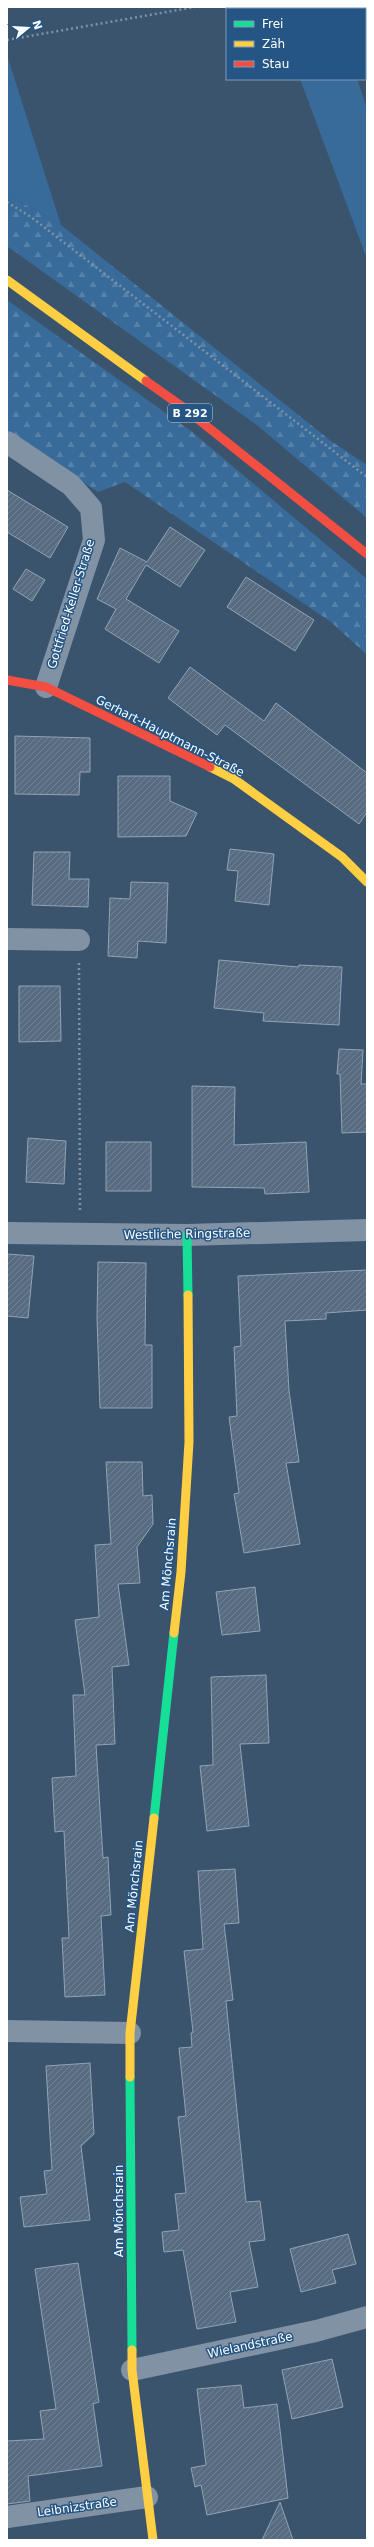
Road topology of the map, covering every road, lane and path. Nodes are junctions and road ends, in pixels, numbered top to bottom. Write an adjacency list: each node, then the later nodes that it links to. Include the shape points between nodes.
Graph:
1 (195, 7): 2 (path)
2 (7, 40)
3 (7, 202): 6 (path, via 31,217)
4 (7, 280): 7 (main road, B 292, via 184,408)
5 (7, 442): 9 (street, Gottfried-Keller-Straße, via 71,485 91,508 94,540)
6 (367, 477)
7 (367, 554)
8 (7, 680): 9 (main road, Gerhart-Hauptmann-Straße)
9 (46, 687): 10 (main road, Gerhart-Hauptmann-Straße, via 234,779 342,857)
10 (367, 882)
11 (7, 939): 12 (street)
12 (79, 940): 15 (path)
13 (367, 1230): 16 (street, Westliche Ringstraße)
14 (7, 1233): 15 (street, Westliche Ringstraße)
15 (80, 1235): 16 (street, Westliche Ringstraße)
16 (187, 1235): 18 (main road, Am Mönchsrain, via 189,1442 181,1572)
17 (7, 2031): 18 (street)
18 (130, 2033): 20 (main road, Am Mönchsrain)
19 (367, 2317): 20 (street, Wielandstraße, via 316,2331)
20 (132, 2370): 21 (main road, Am Mönchsrain)
21 (147, 2497): 22 (street, Leibnizstraße); 23 (main road, Am Mönchsrain)
22 (7, 2517)
23 (153, 2540)

